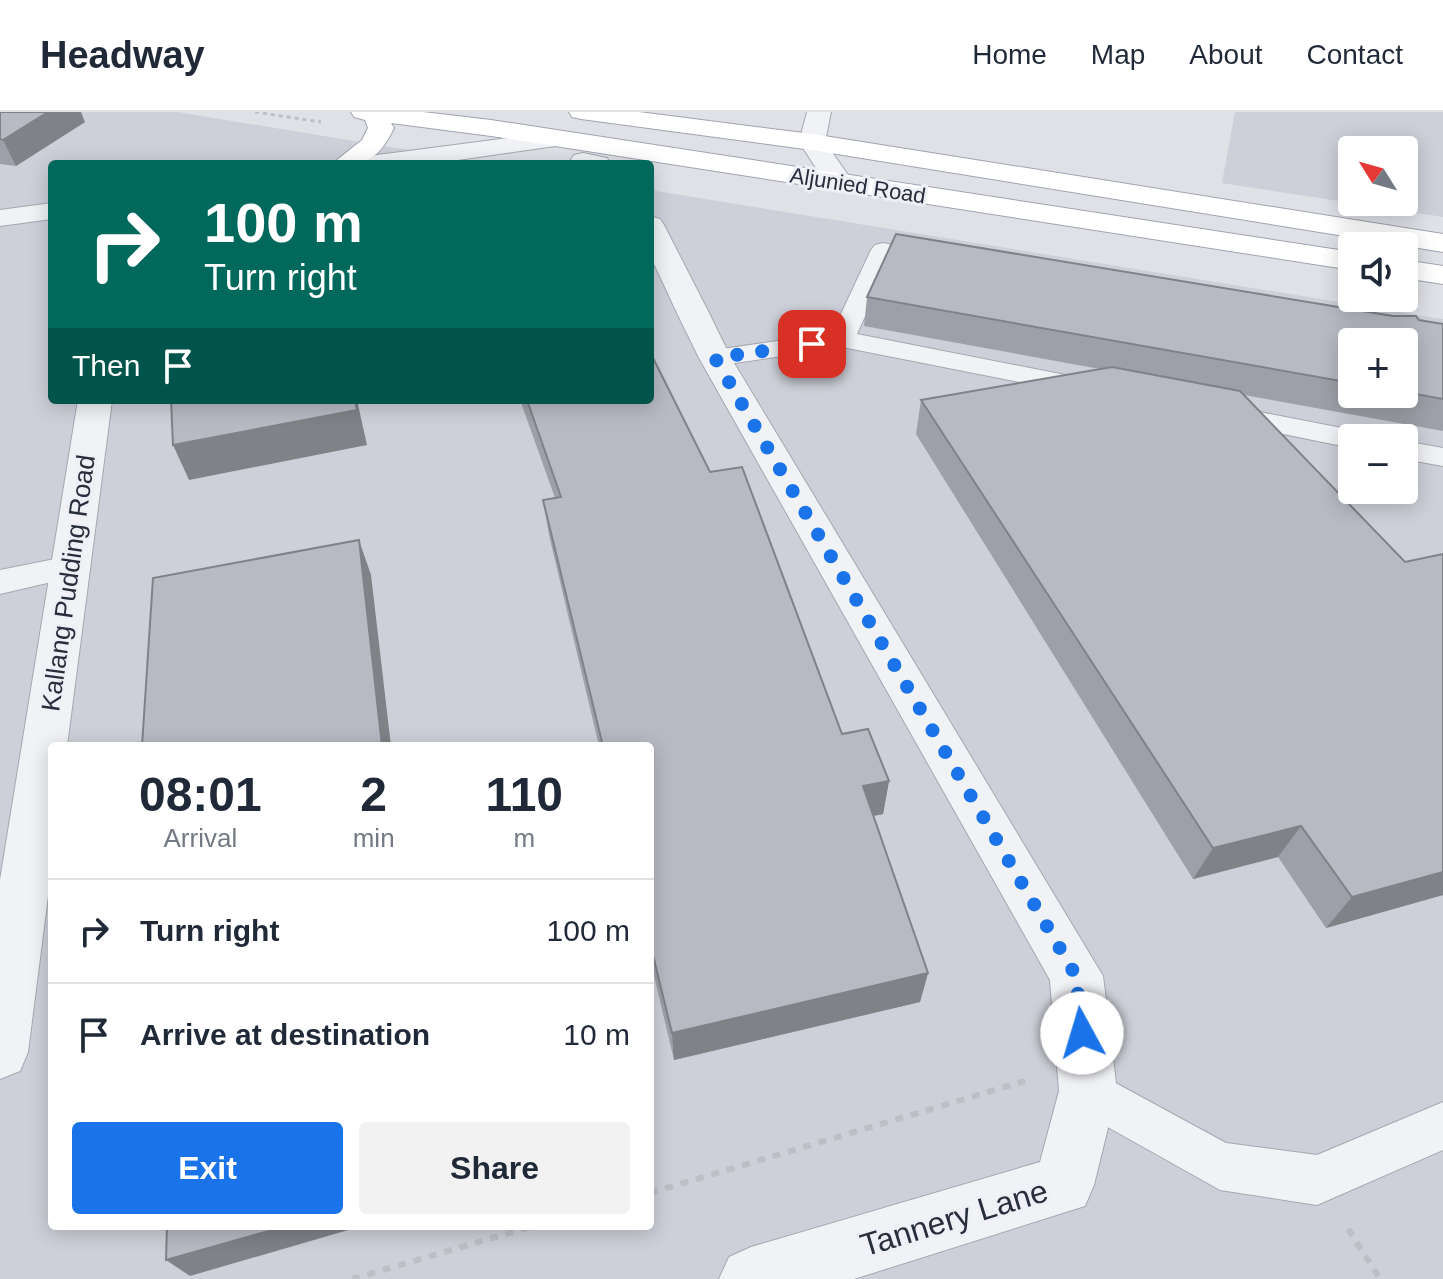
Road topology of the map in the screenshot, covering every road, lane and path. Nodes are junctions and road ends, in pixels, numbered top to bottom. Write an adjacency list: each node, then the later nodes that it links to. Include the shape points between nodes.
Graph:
1 (255, 112): 7 (path)
2 (581, 112): 8 (main road, Aljunied Road)
3 (723, 112): 8 (main road)
4 (819, 112): 10 (street)
5 (369, 113): 6 (main road, Aljunied Road); 12 (main road, via 381,128 373,144)
6 (500, 120): 9 (main road, Aljunied Road); 11 (street)
7 (318, 121)
8 (650, 121): 10 (main road, Aljunied Road)
9 (561, 139): 11 (street); 14 (main road, Aljunied Road)
10 (812, 142): 14 (street); 18 (main road, Aljunied Road)
11 (424, 156): 13 (street)
12 (351, 160)
13 (397, 160)
14 (839, 182): 19 (main road, Aljunied Road)
15 (48, 212): 16 (street)
16 (0, 218)
17 (654, 233): 24 (street)
18 (1443, 243)
19 (1338, 259)
20 (960, 263): 23 (lane, via 883,250)
21 (1418, 271): 22 (main road)
22 (1443, 275)
23 (842, 339): 24 (lane); 25 (lane)
24 (715, 358): 34 (street, via 1076,976)
25 (1123, 395)
26 (94, 404): 31 (street, Kallang Pudding Road)
27 (1199, 410): 28 (lane)
28 (1338, 436)
29 (1418, 453): 30 (lane)
30 (1443, 457)
31 (70, 567): 32 (lane); 33 (street, Kallang Pudding Road)
32 (0, 582)
33 (0, 1052)
34 (1087, 1076): 35 (lane, via 1220,1166 1317,1180); 36 (path); 39 (street, Tannery Lane, via 1064,1185)
35 (1443, 1126)
36 (654, 1192)
37 (520, 1230): 38 (path)
38 (352, 1279)
39 (751, 1279)

